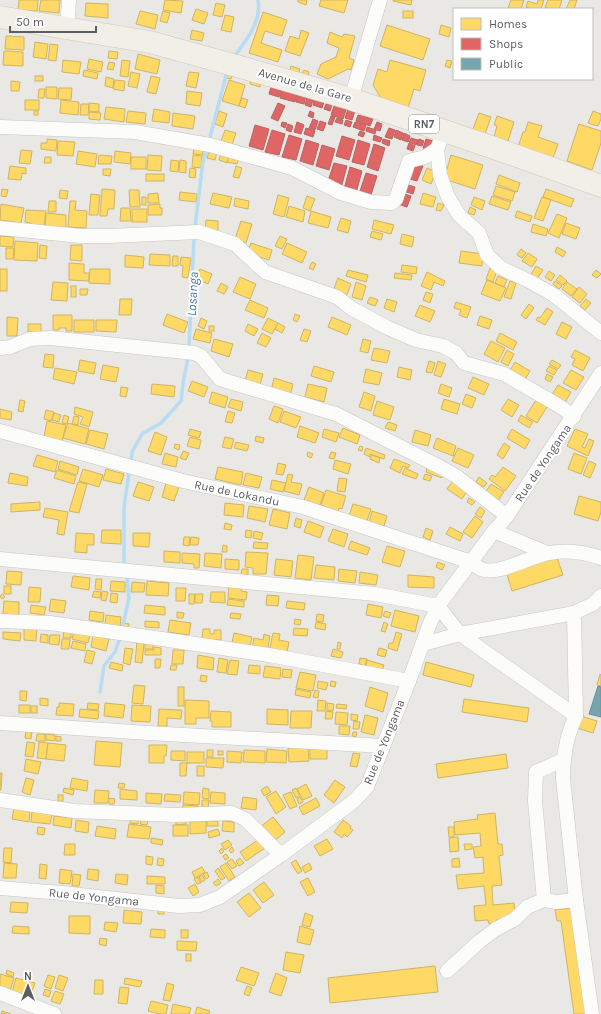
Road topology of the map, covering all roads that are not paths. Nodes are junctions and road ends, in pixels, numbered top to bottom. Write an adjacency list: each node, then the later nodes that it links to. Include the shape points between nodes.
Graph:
1 (69, 0): 4 (street)
2 (380, 0): 5 (street)
3 (0, 17): 4 (main road, Avenue de la Gare / RN7)
4 (67, 29): 5 (main road, Avenue de la Gare / RN7, via 150,42)
5 (351, 99): 7 (main road, Avenue de la Gare / RN7)
6 (0, 127): 7 (street, via 135,132 210,145 292,168 341,193 371,202 392,203 396,199 408,161 425,157)
7 (441, 140): 8 (main road, Avenue de la Gare / RN7); 10 (street, via 440,175 448,197 459,215 479,233 487,254 501,268 554,295)
8 (601, 186)
9 (0, 228): 13 (street, via 80,236 199,232 235,244 265,272 337,297 379,323 416,340 443,346 456,353 464,363 504,374)
10 (601, 333)
11 (0, 348): 15 (street, via 30,339 50,338 194,353 201,356 220,379 336,414 440,467 456,476)
12 (601, 373): 13 (street, Rue de Yongama)
13 (574, 416): 15 (street, Rue de Yongama)
14 (0, 431): 20 (street, Rue de Lokandu, via 183,481 303,507)
15 (507, 516): 16 (street, Rue de Yongama)
16 (494, 531): 17 (street); 20 (street, Rue de Yongama)
17 (547, 553): 18 (street, via 576,552); 20 (street, Rue de Lokandu, via 491,571 482,570)
18 (601, 558)
19 (0, 559): 22 (street, via 375,594)
20 (471, 562): 22 (street, Rue de Yongama)
21 (601, 596): 23 (street)
22 (438, 606): 25 (street); 26 (street, Rue de Yongama)
23 (574, 613): 25 (street); 28 (street)
24 (0, 621): 27 (street, via 50,623 162,638 269,655)
25 (460, 634): 26 (street); 28 (street)
26 (423, 644): 27 (street, Rue de Yongama)
27 (409, 682): 30 (street, Rue de Yongama)
28 (576, 716): 31 (street, via 570,729)
29 (0, 723): 30 (street)
30 (383, 746): 33 (street, Rue de Yongama, via 367,787 354,801)
31 (563, 760): 35 (street, via 536,772 535,801); 36 (street, via 562,779)
32 (0, 800): 33 (street, via 74,811 176,815 232,813 245,819)
33 (281, 855): 34 (street, Rue de Yongama, via 220,897 200,905 179,906)
34 (0, 888)
35 (544, 900): 36 (street); 37 (street, via 527,907 515,919 496,929)
36 (576, 900): 40 (street)
37 (447, 971)
38 (0, 993): 39 (street)
39 (54, 1014)
40 (592, 1014)

